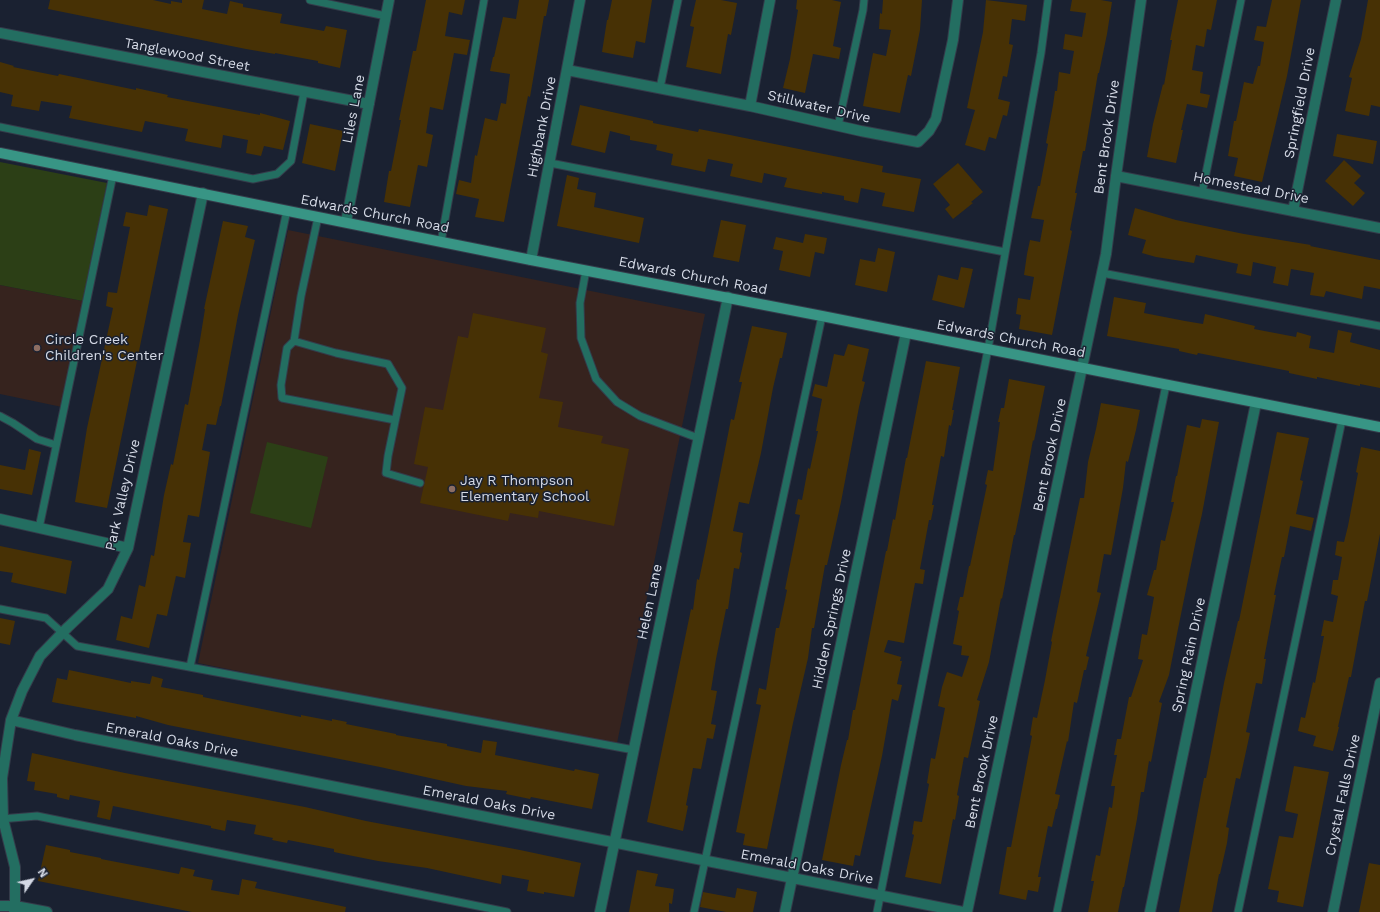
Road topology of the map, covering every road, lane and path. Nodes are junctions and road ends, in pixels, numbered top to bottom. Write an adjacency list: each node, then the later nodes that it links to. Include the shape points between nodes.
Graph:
1 (310, 0): 13 (lane)
2 (389, 0): 13 (street, Liles Lane)
3 (484, 0): 33 (lane)
4 (580, 0): 15 (street, Highbank Drive)
5 (678, 0): 16 (lane)
6 (770, 0): 19 (street)
7 (864, 0): 20 (lane)
8 (958, 0): 20 (street, Stillwater Drive, via 953,40 936,119 929,131 918,142)
9 (1048, 0): 34 (lane)
10 (1141, 0): 25 (street, Bent Brook Drive)
11 (1241, 0): 27 (lane)
12 (1336, 0): 29 (street, Springfield Drive)
13 (386, 16): 18 (street, Liles Lane)
14 (0, 33): 17 (street, Tanglewood Street)
15 (567, 70): 16 (street, Stillwater Drive); 23 (street, Highbank Drive)
16 (660, 88): 19 (street, Stillwater Drive)
17 (304, 92): 18 (street, Tanglewood Street); 21 (lane, via 291,161 277,174 253,179)
18 (369, 104): 31 (street, Liles Lane)
19 (750, 106): 20 (street, Stillwater Drive)
20 (838, 126)
21 (0, 127)
22 (0, 153): 24 (street, Edwards Church Road)
23 (550, 163): 34 (lane); 35 (street, Highbank Drive)
24 (112, 175): 26 (street, Edwards Church Road); 52 (lane)
25 (1116, 176): 27 (street, Homestead Drive); 37 (street, Bent Brook Drive)
26 (204, 193): 28 (street, Edwards Church Road); 56 (street, Park Valley Drive)
27 (1202, 193): 29 (street, Homestead Drive)
28 (287, 210): 30 (street, Edwards Church Road); 59 (lane)
29 (1293, 211): 32 (street, Homestead Drive)
30 (318, 217): 31 (street, Edwards Church Road); 42 (lane)
31 (346, 222): 33 (street, Edwards Church Road)
32 (1380, 227)
33 (441, 242): 35 (street, Edwards Church Road)
34 (1005, 252): 43 (lane)
35 (531, 260): 36 (street, Edwards Church Road)
36 (586, 270): 38 (street, Edwards Church Road); 51 (lane, via 580,303 581,338 596,379 617,402 640,416)
37 (1102, 273): 40 (lane); 44 (street, Bent Brook Drive)
38 (728, 297): 39 (street, Edwards Church Road); 51 (street, Helen Lane)
39 (822, 316): 41 (street, Edwards Church Road); 65 (lane)
40 (1380, 326)
41 (906, 333): 43 (street, Edwards Church Road); 66 (street, Hidden Springs Drive)
42 (294, 341): 48 (lane, via 388,364 402,388); 48 (lane, via 287,348 281,385 282,398)
43 (988, 349): 44 (street, Edwards Church Road); 67 (lane)
44 (1082, 368): 45 (street, Edwards Church Road); 77 (street, Bent Brook Drive)
45 (1166, 385): 46 (street, Edwards Church Road); 78 (lane)
46 (1256, 403): 49 (street, Edwards Church Road); 79 (street, Spring Rain Drive)
47 (0, 416): 52 (lane, via 13,422 37,440)
48 (395, 420): 53 (lane, via 386,473)
49 (1342, 420): 50 (street, Edwards Church Road); 80 (lane)
50 (1380, 427)
51 (698, 438): 62 (street, Helen Lane)
52 (56, 445): 55 (lane)
53 (420, 483)
54 (0, 519): 55 (street)
55 (39, 528): 56 (street)
56 (128, 548): 58 (street, Park Valley Drive, via 108,589)
57 (0, 609): 58 (lane, via 46,618)
58 (62, 633): 59 (lane, via 77,646); 61 (street, Park Valley Drive, via 40,656)
59 (190, 667): 62 (lane)
60 (1380, 683): 81 (street, Crystal Falls Drive)
61 (11, 720): 63 (street, Park Valley Drive, via 2,778); 64 (street, Emerald Oaks Drive)
62 (634, 750): 64 (street, Helen Lane)
63 (1, 819): 69 (street, Park Valley Drive, via 15,867); 71 (lane, via 37,816)
64 (614, 842): 65 (street, Emerald Oaks Drive); 72 (street, Helen Lane)
65 (705, 861): 66 (street, Emerald Oaks Drive); 73 (lane)
66 (792, 878): 67 (street, Emerald Oaks Drive); 74 (street, Hidden Springs Drive)
67 (880, 895): 75 (lane); 76 (street, Emerald Oaks Drive)
68 (0, 906): 69 (street)
69 (15, 909): 70 (street)
70 (47, 912)
71 (507, 912)
72 (600, 912)
73 (694, 912)
74 (785, 912)
75 (876, 912)
76 (963, 912)
77 (967, 912)
78 (1057, 912)
79 (1150, 912)
80 (1238, 912)
81 (1332, 912)

